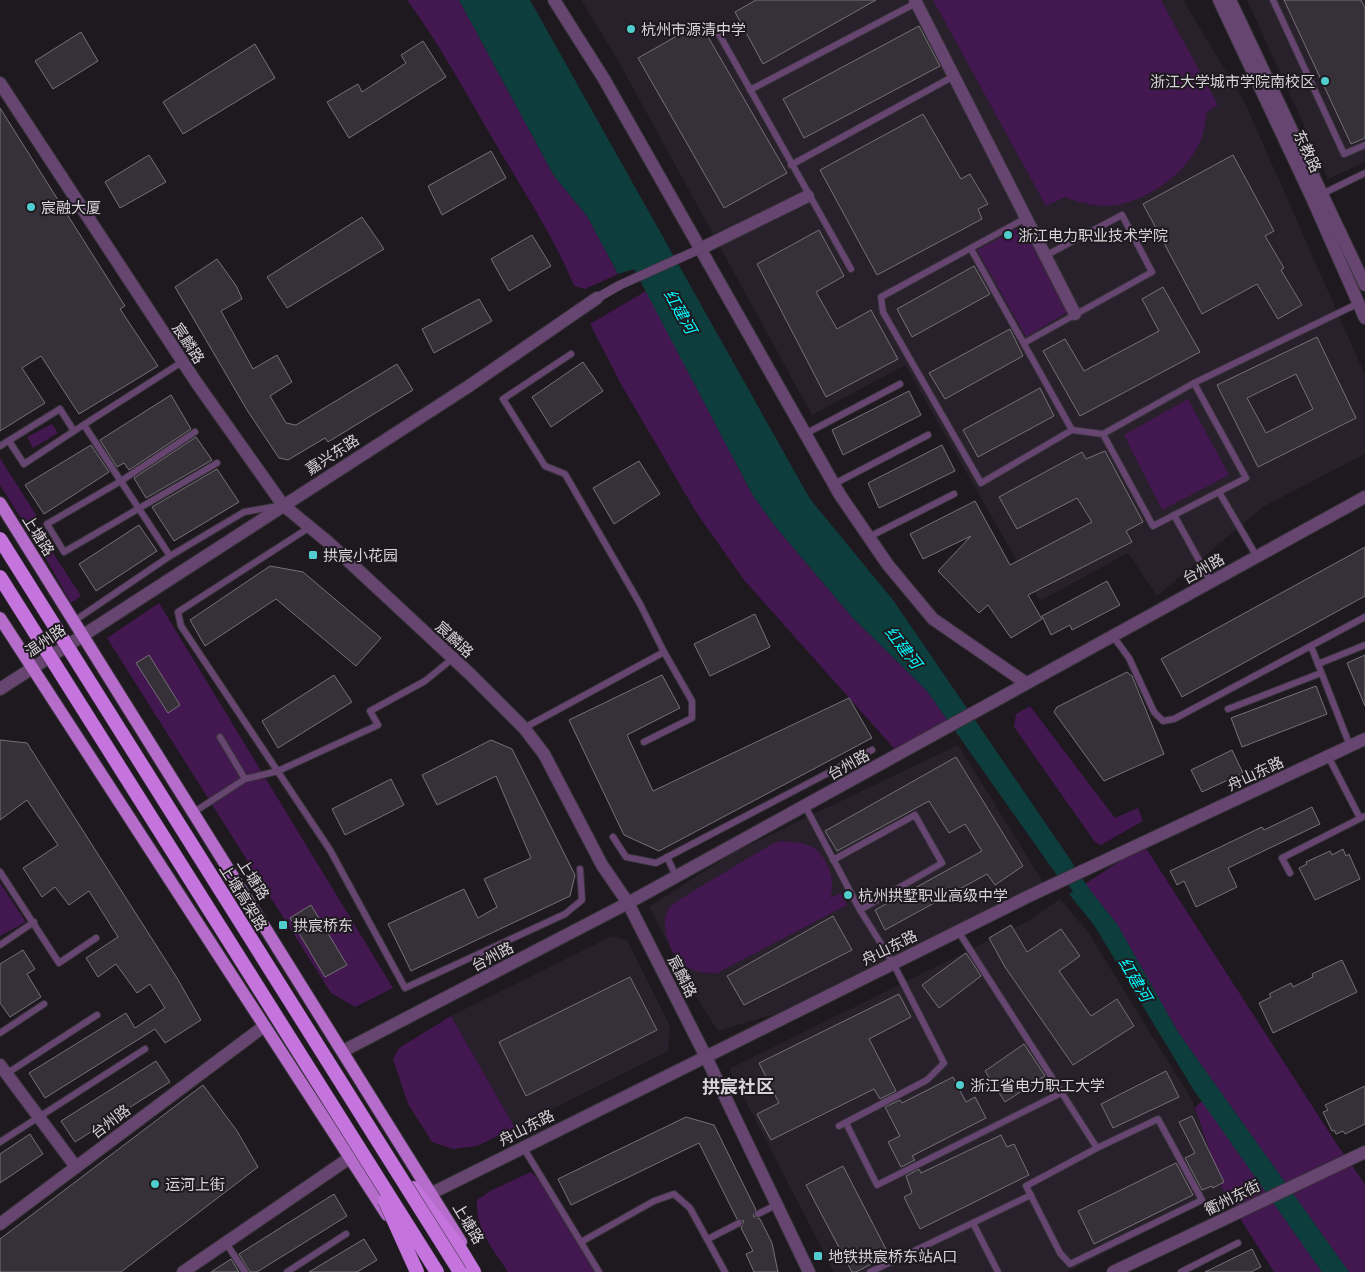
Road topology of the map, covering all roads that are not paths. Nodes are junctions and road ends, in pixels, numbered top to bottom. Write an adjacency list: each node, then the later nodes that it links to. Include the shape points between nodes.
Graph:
1 (554, 0): 17 (street, via 604,80)
2 (1219, 0): 14 (street, 东教路)
3 (1230, 0): 14 (street, 东教路)
4 (1273, 0): 10 (lane, via 1344,154)
5 (916, 2): 7 (street); 9 (lane)
6 (715, 27): 9 (lane)
7 (954, 76): 11 (lane); 15 (street)
8 (0, 83): 27 (street, 宸麟路)
9 (750, 90): 11 (lane)
10 (1365, 145)
11 (791, 165): 13 (lane)
12 (1365, 173): 14 (lane)
13 (808, 196): 17 (street); 19 (lane)
14 (1317, 196): 20 (street, 东教路); 22 (street, 东教路)
15 (1026, 218): 16 (lane); 18 (street)
16 (971, 248): 25 (lane); 31 (lane, via 881,297 883,312 981,483)
17 (700, 249): 21 (street); 34 (street)
18 (1046, 256): 23 (street); 23 (lane, via 1122,215 1152,272)
19 (851, 269)
20 (1365, 285)
21 (597, 298): 46 (street, 嘉兴东路, via 469,386)
22 (1358, 304): 24 (street, 东教路); 28 (lane)
23 (1075, 314): 25 (lane)
24 (1365, 318)
25 (1024, 343): 31 (lane)
26 (571, 354): 63 (lane, via 503,399 545,466 565,474)
27 (182, 362): 30 (lane); 46 (street, 宸麟路)
28 (1194, 383): 35 (lane); 42 (lane, via 1246,478)
29 (900, 384): 34 (lane)
30 (84, 425): 32 (lane); 40 (lane)
31 (1072, 430): 35 (lane)
32 (74, 431): 37 (lane, via 60,409); 37 (lane, via 24,464)
33 (195, 432): 40 (lane)
34 (805, 434): 41 (street)
35 (1104, 434): 48 (lane, via 1153,526)
36 (928, 435): 41 (lane)
37 (9, 441): 38 (lane)
38 (0, 446)
39 (217, 463): 47 (lane)
40 (120, 481): 47 (lane); 47 (lane, via 47,524 64,552)
41 (834, 484): 50 (street)
42 (1219, 492): 48 (lane); 53 (lane)
43 (954, 494): 50 (lane)
44 (1365, 497): 53 (street, 台州路)
45 (0, 504): 58 (main road, 上塘路)
46 (283, 505): 49 (street, 宸麟路); 52 (lane, via 244,512); 59 (street, 嘉兴东路)
47 (139, 508): 52 (lane)
48 (1174, 515): 55 (lane)
49 (310, 527): 64 (street, 宸麟路); 78 (lane, via 178,612 181,626)
50 (869, 537): 68 (street, via 933,619)
51 (0, 539): 108 (highway, 上塘高架路, bridge)
52 (170, 556): 58 (lane)
53 (1256, 557): 55 (street, 台州路)
54 (0, 577): 113 (highway, bridge)
55 (1211, 582): 60 (street, 台州路)
56 (1365, 617): 62 (lane)
57 (0, 618): 66 (main road)
58 (74, 621): 59 (main road, 上塘路)
59 (82, 634): 66 (street, 温州路); 81 (main road, 上塘路)
60 (1113, 636): 62 (lane, via 1129,658 1154,712 1163,721); 68 (street, 台州路)
61 (1365, 644): 65 (lane)
62 (1311, 646): 65 (lane)
63 (664, 652): 71 (lane); 74 (lane, via 692,701 692,718)
64 (452, 659): 71 (street, 宸麟路); 78 (lane, via 425,680 370,711 378,725)
65 (1318, 664): 67 (lane)
66 (33, 667): 69 (street, 温州路); 99 (main road)
67 (1322, 673): 70 (lane); 75 (lane)
68 (1026, 683): 80 (street, 台州路)
69 (0, 689)
70 (1228, 709)
71 (524, 728): 90 (street, 宸麟路, via 544,754 602,864)
72 (220, 737): 79 (lane)
73 (1365, 739): 75 (street, 舟山东路)
74 (644, 742)
75 (1350, 746): 77 (street, 舟山东路)
76 (872, 750): 84 (lane)
77 (1328, 756): 82 (lane); 93 (street, 舟山东路)
78 (278, 771): 79 (lane); 86 (lane, via 330,850 404,988 564,914 582,900)
79 (245, 779): 81 (lane)
80 (805, 806): 85 (lane); 89 (street, 台州路)
81 (194, 812): 102 (main road, 上塘路)
82 (1362, 817): 88 (lane, via 1282,858)
83 (613, 837): 84 (lane, via 626,857 656,863)
84 (667, 857): 89 (lane)
85 (833, 860): 91 (lane); 91 (lane, via 916,815 942,863)
86 (580, 869)
87 (0, 873): 92 (lane)
88 (1290, 873)
89 (676, 876): 90 (street, 台州路)
90 (628, 903): 102 (street, 台州路); 103 (street, 宸麟路)
91 (860, 910): 96 (lane)
92 (34, 922): 94 (lane, via 59,963); 95 (lane)
93 (958, 931): 96 (street, 舟山东路); 105 (lane)
94 (96, 938)
95 (0, 945)
96 (893, 963): 103 (street, 舟山东路); 105 (lane, via 944,1063 927,1080 843,1124 877,1185)
97 (44, 1004): 100 (lane)
98 (97, 1015): 104 (lane)
99 (263, 1027): 112 (main road); 114 (street, 台州路)
100 (0, 1033)
101 (145, 1049): 106 (lane)
102 (344, 1051): 115 (main road, 上塘路)
103 (705, 1055): 109 (street, 舟山东路); 117 (street, 宸麟路)
104 (2, 1069): 106 (street)
105 (1063, 1092): 110 (lane)
106 (38, 1117): 107 (lane); 114 (street)
107 (0, 1142)
108 (382, 1147): 134 (highway, 上塘高架路, bridge); 135 (highway, bridge, via 457,1244)
109 (523, 1147): 115 (street, 舟山东路); 124 (lane)
110 (1097, 1148): 116 (lane, via 1026,1186); 116 (lane, via 1158,1119 1202,1200 1070,1264 1060,1253)
111 (1365, 1152): 142 (street, 衢州东街)
112 (351, 1158): 125 (street); 132 (main road)
113 (367, 1159): 131 (highway, bridge); 133 (highway, bridge)
114 (76, 1167): 121 (street, 台州路)
115 (432, 1193): 136 (main road, 上塘路)
116 (1031, 1195): 120 (lane)
117 (776, 1205): 118 (lane); 139 (street, 宸麟路)
118 (758, 1214)
119 (739, 1223): 123 (lane)
120 (973, 1223): 140 (lane); 141 (lane)
121 (0, 1224)
122 (346, 1234): 130 (lane)
123 (708, 1239): 124 (lane, via 690,1208 674,1194 654,1201); 138 (lane)
124 (581, 1242): 137 (lane)
125 (226, 1243): 128 (street); 129 (lane)
126 (1238, 1243): 127 (lane)
127 (1183, 1271)
128 (183, 1272)
129 (245, 1272)
130 (287, 1272)
131 (417, 1272)
132 (423, 1272)
133 (438, 1272)
134 (460, 1272)
135 (474, 1272)
136 (479, 1272)
137 (599, 1272)
138 (725, 1272)
139 (809, 1272)
140 (870, 1272)
141 (998, 1272)
142 (1114, 1272)

